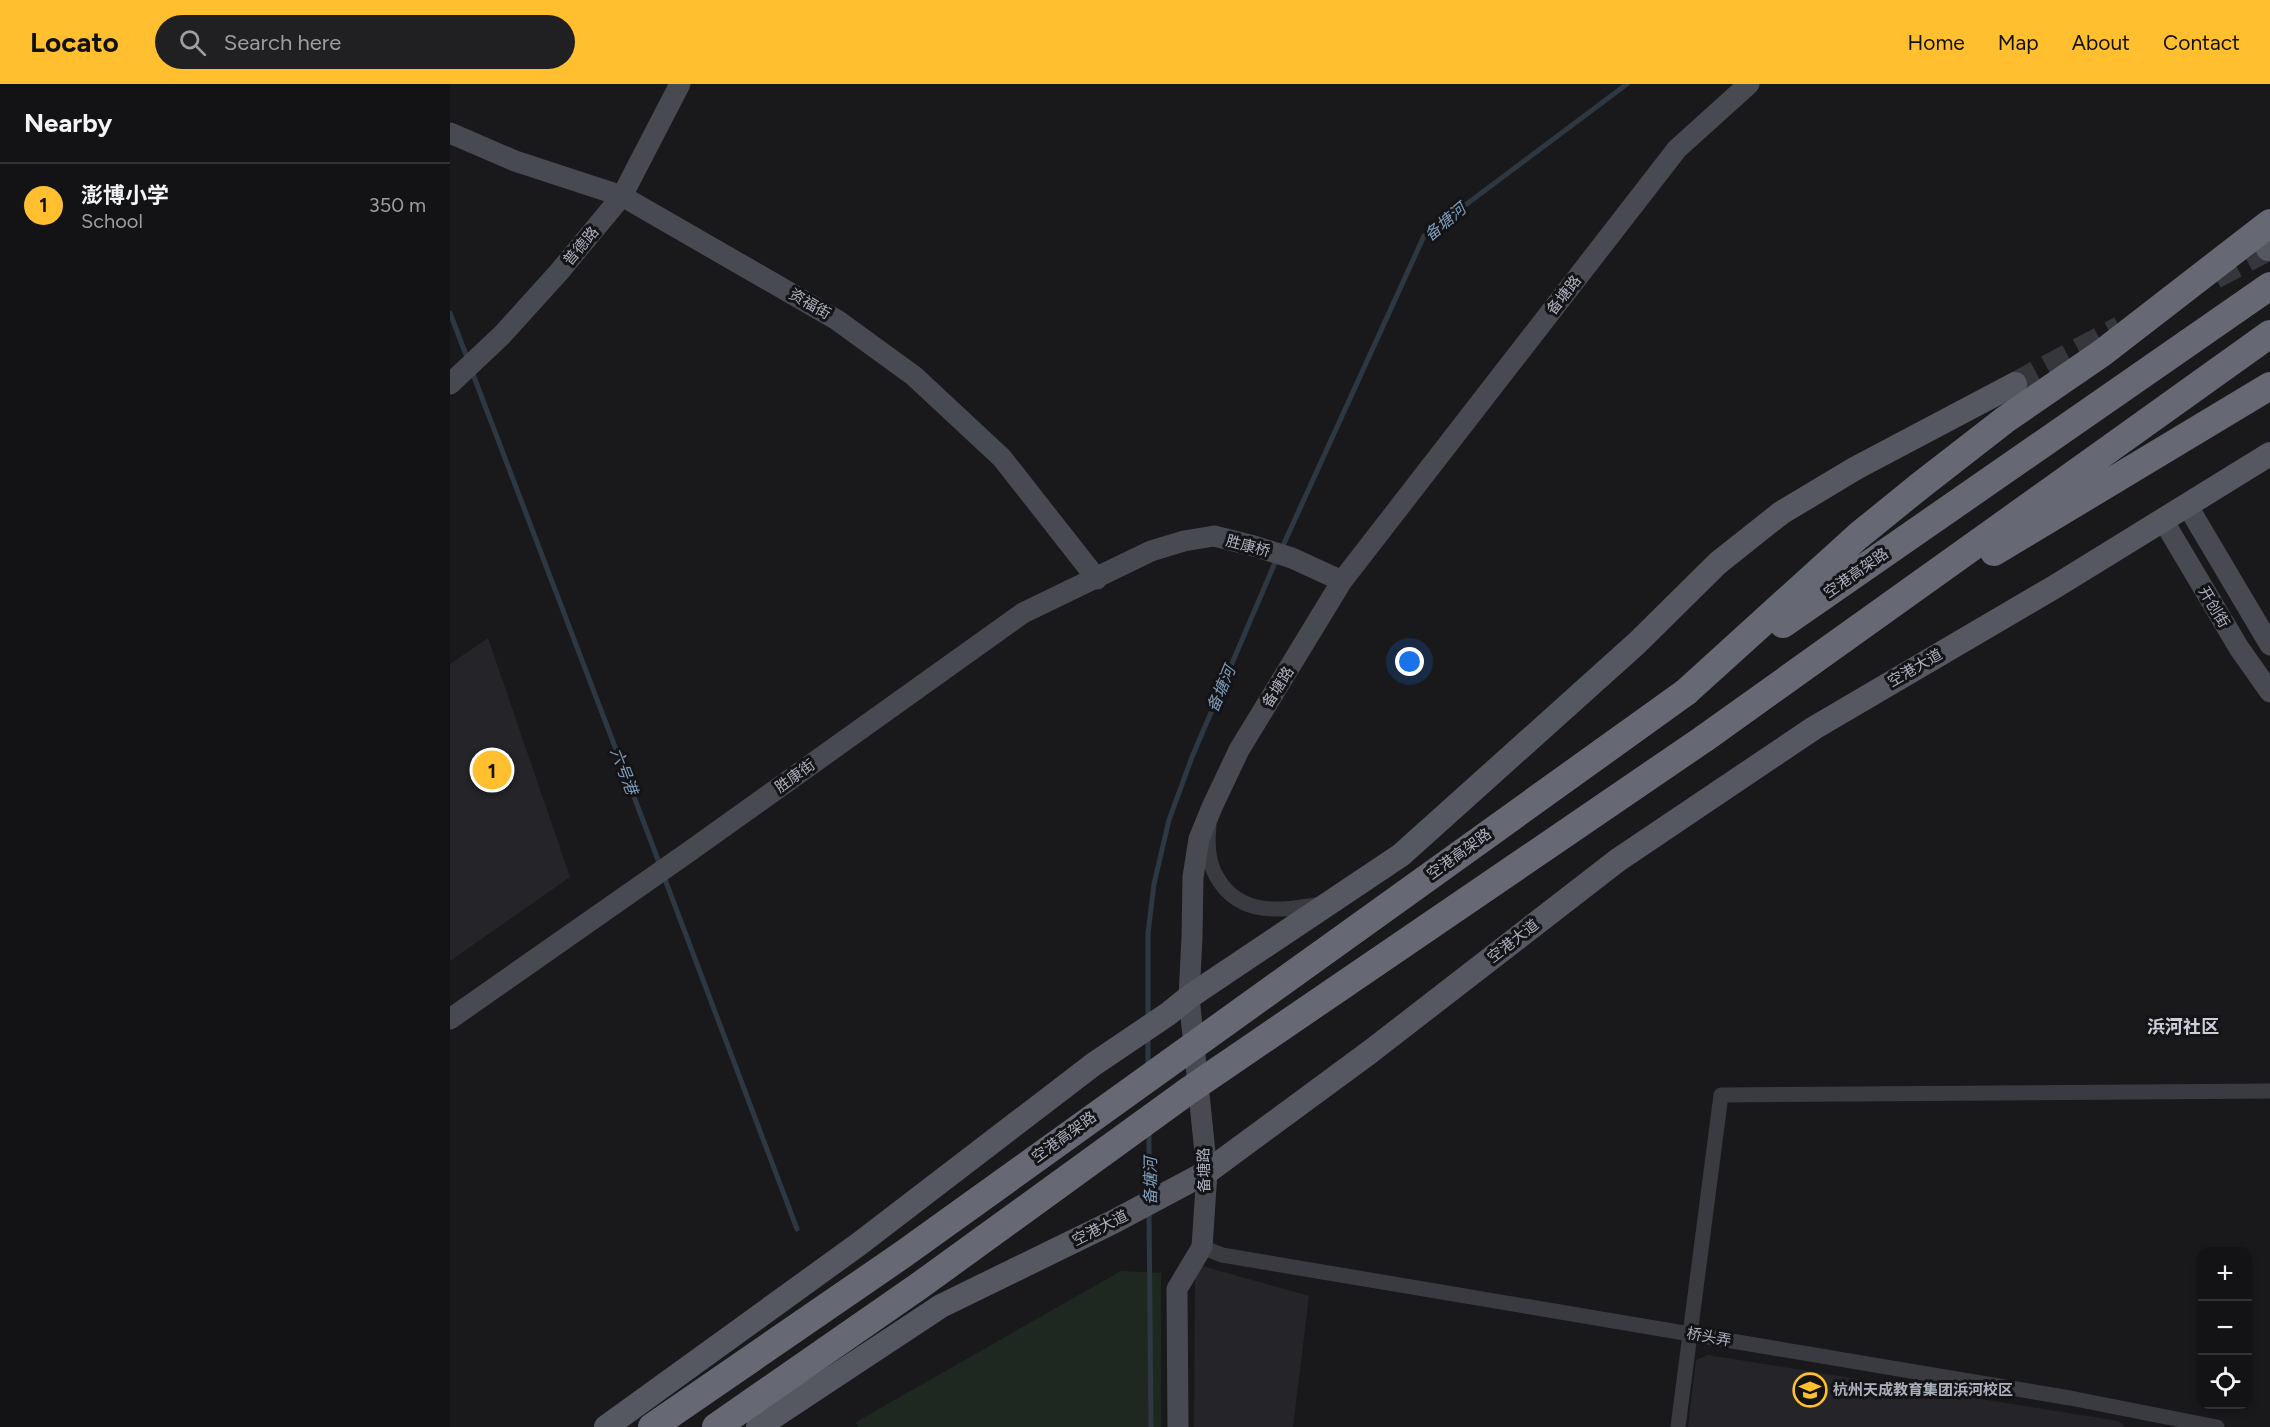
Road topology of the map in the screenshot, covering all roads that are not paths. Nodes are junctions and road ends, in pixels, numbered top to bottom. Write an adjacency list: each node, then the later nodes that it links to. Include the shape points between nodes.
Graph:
1 (680, 84): 4 (street, 普德路)
2 (1740, 86): 16 (street, 备塘路, via 1677,149)
3 (450, 133): 4 (street, 资福街, via 515,161)
4 (622, 196): 8 (street, 普德路, via 502,336); 15 (street, 资福街, via 837,320 914,376 1002,458)
5 (2269, 240): 18 (highway, via 2006,419 1858,536)
6 (2270, 286): 18 (highway, 空港高架路)
7 (2270, 334): 20 (highway)
8 (450, 384)
9 (2015, 384): 22 (main road, via 1856,468 1781,513 1718,563 1637,643 1401,855)
10 (2270, 386): 20 (highway, via 1943,583)
11 (2270, 454): 12 (main road, 空港大道)
12 (2187, 505): 13 (main road, 空港大道); 17 (street, 开创街)
13 (2163, 520): 19 (street, 开创街, via 2239,648); 26 (main road, 空港大道, via 1814,728 1618,860)
14 (1151, 551): 15 (street, 胜康街); 16 (street, 胜康桥, via 1214,536 1292,558)
15 (1096, 579): 24 (street, 胜康街, via 1023,613)
16 (1342, 581): 21 (street, 备塘路, via 1239,750)
17 (2270, 645)
18 (1686, 692): 30 (highway, 空港高架路, bridge, via 902,1255)
19 (2270, 692)
20 (1705, 738): 31 (highway, bridge, via 1188,1091)
21 (1212, 807): 22 (street, via 1208,836 1211,869 1226,892 1245,905 1268,909); 23 (street, 备塘路, via 1199,839 1193,877)
22 (1331, 902): 23 (main road)
23 (1189, 997): 26 (street, 备塘路); 29 (main road)
24 (450, 1019)
25 (2270, 1091): 28 (street, via 1720,1095)
26 (1207, 1172): 27 (street, 备塘路); 32 (main road, 空港大道, via 941,1306)
27 (1202, 1246): 28 (street, 桥头弄, via 1222,1255); 33 (street, 备塘路, via 1177,1288)
28 (1690, 1334): 34 (street); 35 (street, 桥头弄, via 2070,1398)
29 (606, 1427)
30 (652, 1427)
31 (716, 1427)
32 (758, 1427)
33 (1178, 1427)
34 (1678, 1427)
35 (2217, 1427)

